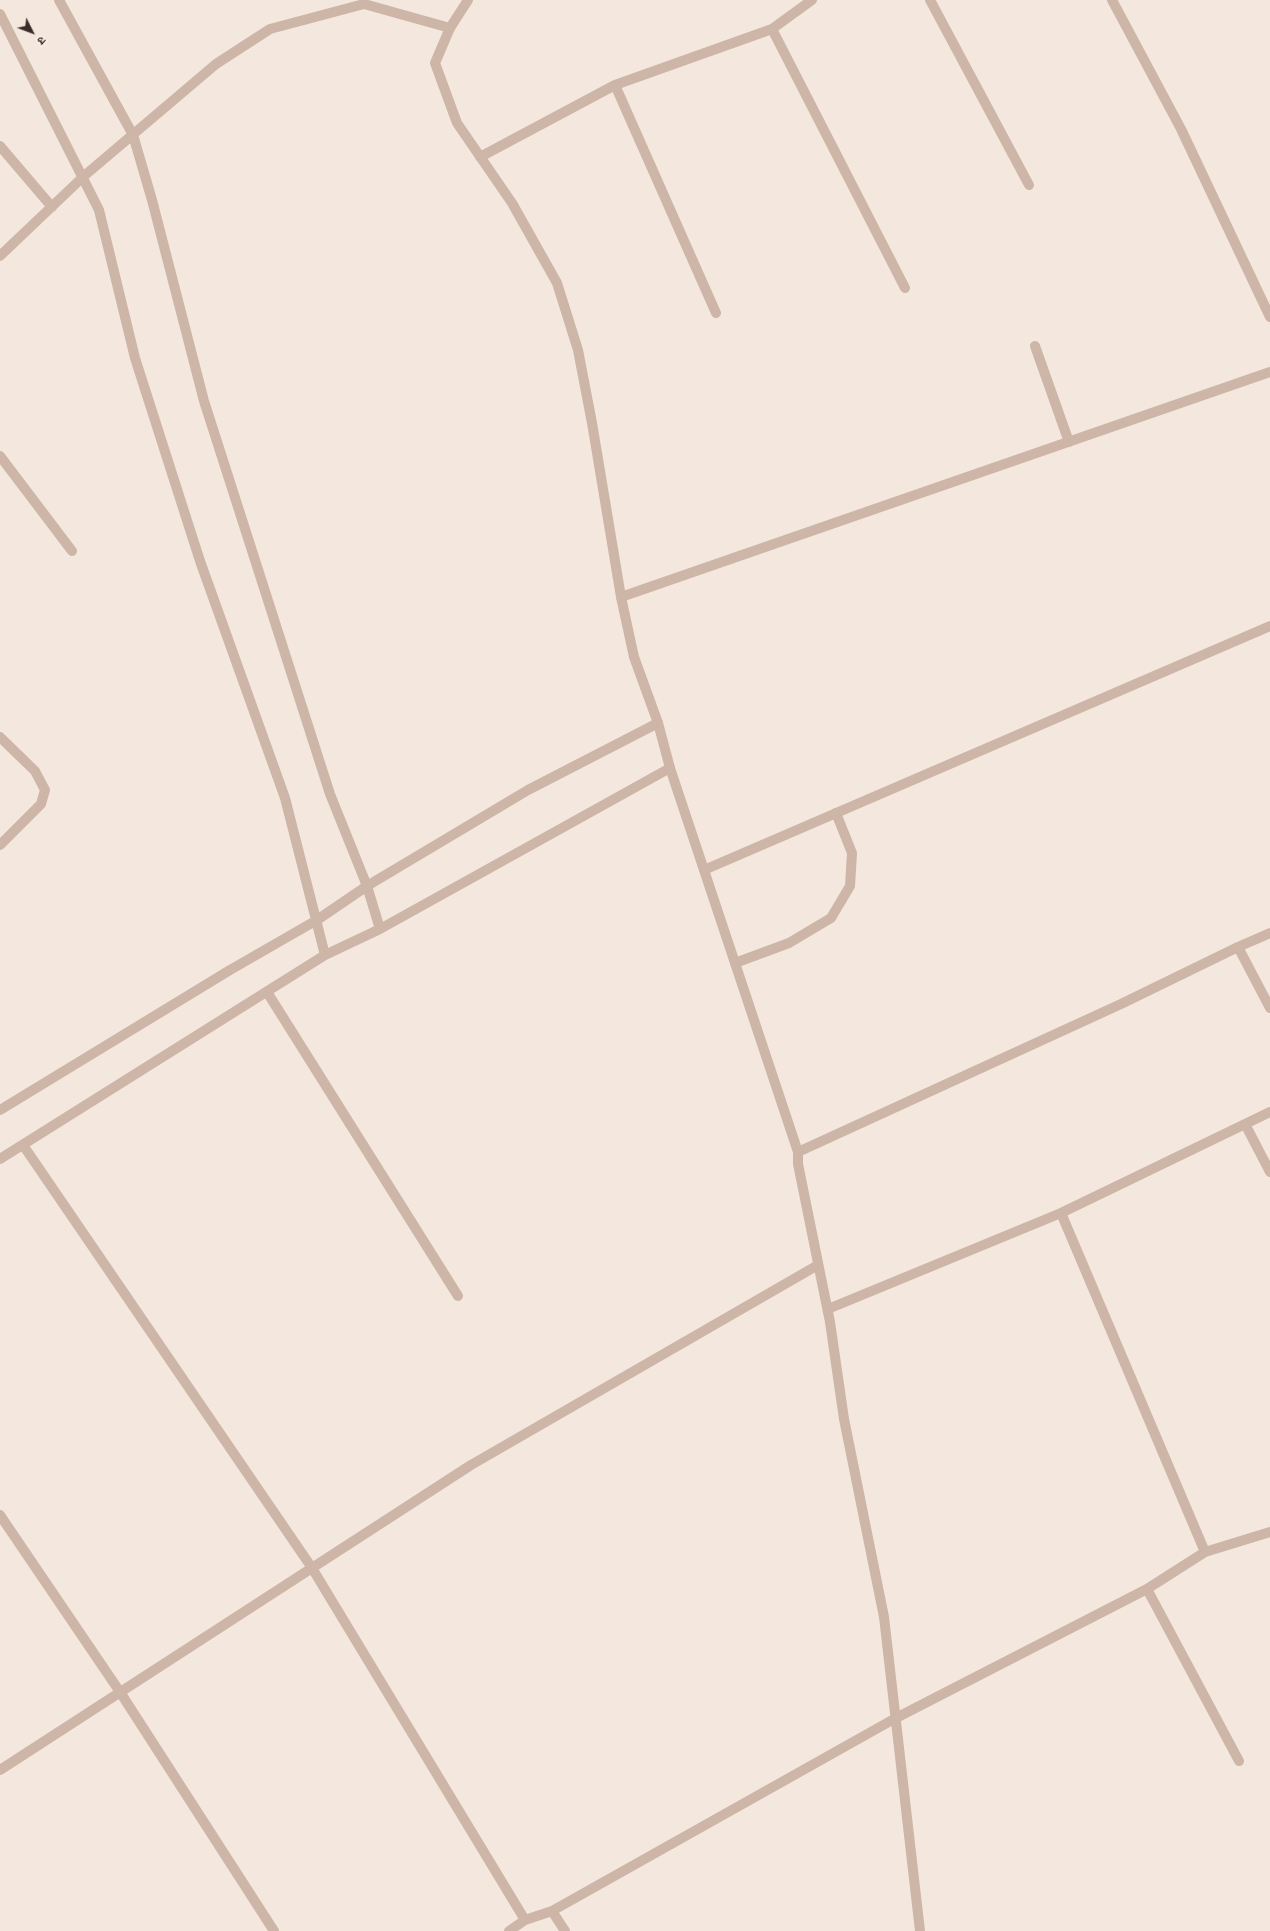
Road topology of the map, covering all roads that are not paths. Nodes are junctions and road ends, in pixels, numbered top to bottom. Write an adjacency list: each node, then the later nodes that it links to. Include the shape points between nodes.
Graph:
1 (59, 0): 10 (street)
2 (468, 0): 7 (street)
3 (812, 0): 8 (street)
4 (930, 0): 14 (street)
5 (1112, 0): 19 (street, via 1181,129)
6 (0, 14): 13 (street)
7 (450, 28): 10 (street, via 364,4 270,29 216,64); 12 (street, via 435,64 457,123)
8 (772, 29): 9 (street); 17 (street)
9 (615, 85): 12 (street); 18 (street)
10 (133, 135): 13 (street); 33 (street, via 204,401 330,794)
11 (0, 146): 15 (street)
12 (480, 157): 25 (street, via 512,203 558,283 578,350)
13 (84, 176): 15 (street); 34 (street, via 99,210 135,358 195,546 285,798)
14 (1029, 185)
15 (52, 207): 16 (street)
16 (0, 256)
17 (906, 288)
18 (716, 312)
19 (1270, 317)
20 (1035, 346): 22 (street)
21 (1270, 372): 22 (street)
22 (1069, 442): 25 (street)
23 (0, 456): 24 (street)
24 (72, 551)
25 (621, 597): 27 (street, via 634,657)
26 (1270, 626): 30 (street)
27 (658, 723): 29 (street); 33 (street, via 528,790)
28 (0, 737): 31 (street, via 35,771 45,790 41,804)
29 (670, 768): 32 (street); 35 (street)
30 (836, 813): 32 (street); 39 (street, via 852,853 850,886 831,918 789,943)
31 (0, 845)
32 (704, 870): 39 (street)
33 (367, 886): 34 (street); 35 (street)
34 (317, 920): 38 (street); 42 (street)
35 (380, 929): 38 (street)
36 (1270, 933): 37 (street)
37 (1238, 947): 41 (street); 46 (street, via 1121,1004)
38 (325, 955): 40 (street)
39 (735, 963): 46 (street)
40 (267, 992): 45 (street); 51 (street)
41 (1270, 1008)
42 (0, 1110)
43 (1270, 1112): 44 (street)
44 (1245, 1124): 48 (street); 49 (street)
45 (23, 1145): 47 (street); 56 (street)
46 (798, 1152): 50 (street, via 798,1164)
47 (0, 1159)
48 (1270, 1172)
49 (1061, 1213): 52 (street); 55 (street)
50 (818, 1264): 52 (street); 56 (street, via 471,1465)
51 (458, 1296)
52 (828, 1309): 59 (street, via 844,1419 884,1617)
53 (0, 1515): 58 (street)
54 (1270, 1532): 55 (street)
55 (1205, 1552): 57 (street)
56 (312, 1568): 58 (street); 63 (street)
57 (1147, 1589): 59 (street); 60 (street)
58 (120, 1692): 61 (street); 64 (street)
59 (894, 1720): 62 (street); 67 (street)
60 (1239, 1761)
61 (0, 1770)
62 (552, 1911): 63 (street); 66 (street)
63 (525, 1920): 65 (street)
64 (274, 1931)
65 (509, 1931)
66 (565, 1931)
67 (920, 1931)

